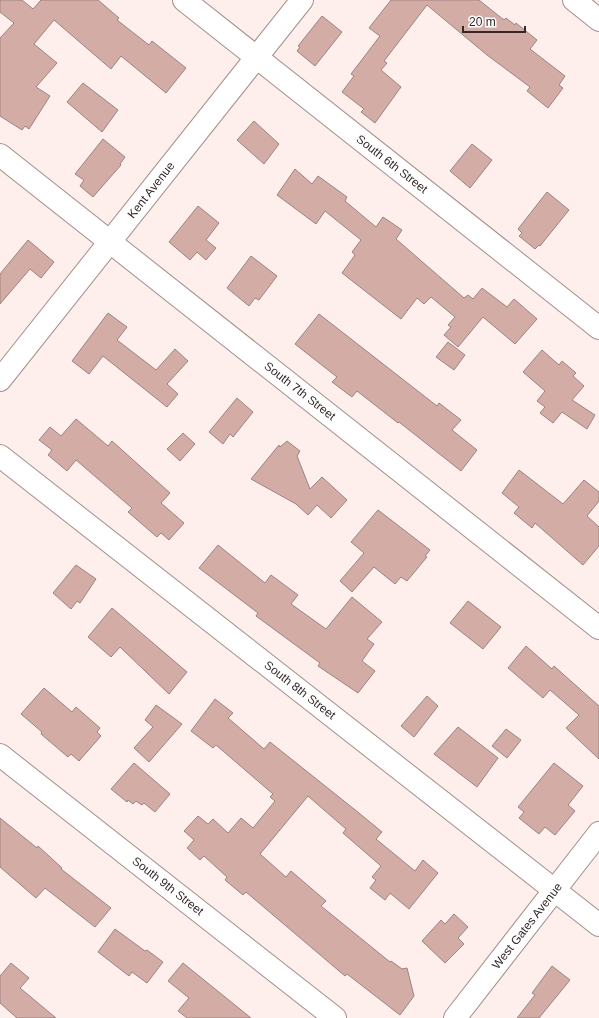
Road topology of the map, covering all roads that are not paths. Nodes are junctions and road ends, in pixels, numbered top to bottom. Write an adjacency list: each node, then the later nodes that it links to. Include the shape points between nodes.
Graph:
1 (184, 0): 5 (street, South 6th Street)
2 (302, 0): 5 (street, Kent Avenue)
3 (574, 0): 4 (street)
4 (599, 20)
5 (257, 57): 7 (street, Kent Avenue); 8 (street, South 6th Street)
6 (0, 155): 7 (street, South 7th Street)
7 (111, 242): 9 (street, Kent Avenue); 11 (street, South 7th Street)
8 (599, 328)
9 (0, 380)
10 (0, 456): 14 (street, South 8th Street)
11 (599, 628)
12 (0, 755): 16 (street, South 9th Street)
13 (599, 833): 14 (street, West Gates Avenue)
14 (555, 890): 15 (street, South 8th Street); 17 (street, West Gates Avenue)
15 (599, 925)
16 (336, 1018)
17 (456, 1018)

